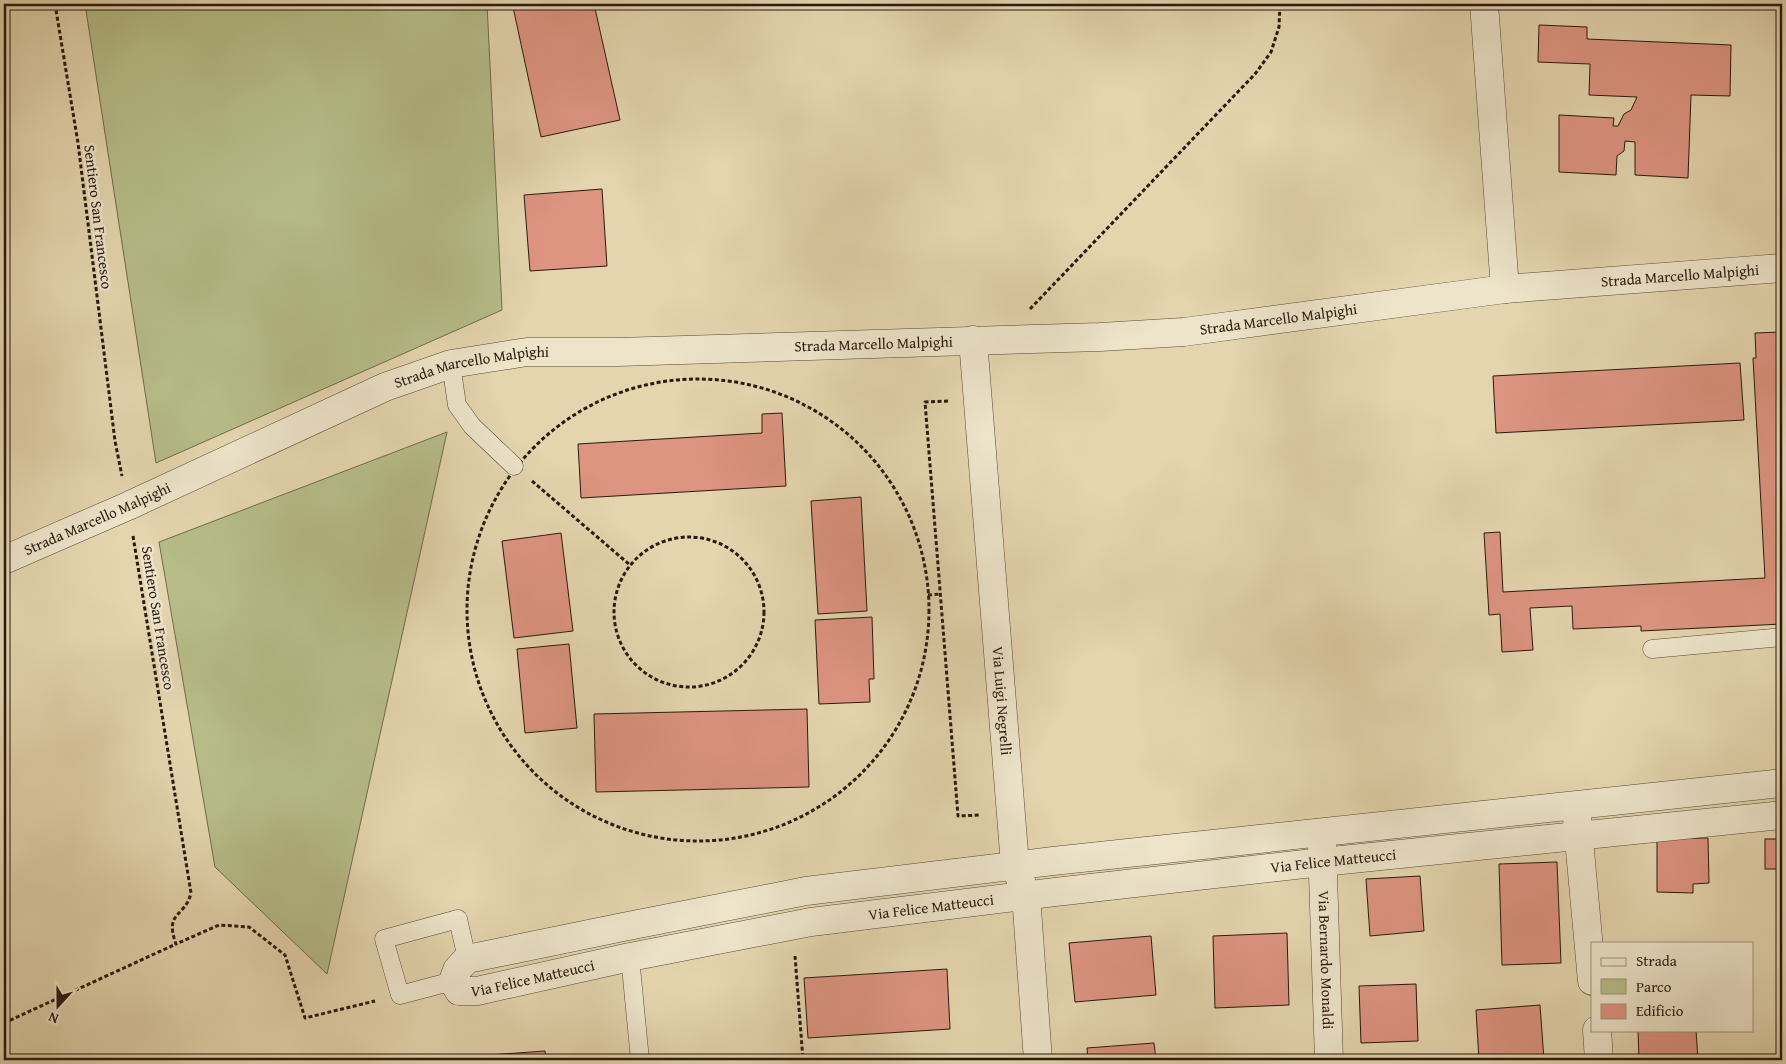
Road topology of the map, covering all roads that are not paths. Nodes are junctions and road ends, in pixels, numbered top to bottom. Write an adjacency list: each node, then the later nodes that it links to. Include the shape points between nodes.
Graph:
1 (1484, 4): 3 (street)
2 (1782, 268): 3 (street, Strada Marcello Malpighi)
3 (1505, 290): 4 (street, Strada Marcello Malpighi, via 1184,332)
4 (973, 340): 5 (street, Strada Marcello Malpighi, via 527,352); 16 (street, Via Luigi Negrelli)
5 (451, 364): 6 (lane, via 457,405 472,426); 7 (street, Strada Marcello Malpighi, via 385,387)
6 (518, 469)
7 (4, 560)
8 (1782, 637): 9 (lane)
9 (1652, 649)
10 (1782, 783): 11 (street, Via Felice Matteucci)
11 (1576, 806): 13 (street, Via Felice Matteucci); 14 (street)
12 (1782, 815): 14 (street, Via Felice Matteucci)
13 (1321, 831): 15 (street, Via Bernardo Monaldi); 16 (street, Via Felice Matteucci)
14 (1580, 836): 15 (street, Via Felice Matteucci); 19 (street)
15 (1322, 862): 17 (street, Via Felice Matteucci); 24 (street, Via Bernardo Monaldi)
16 (1015, 866): 17 (street, Via Luigi Negrelli); 20 (street, Via Felice Matteucci, via 806,891 624,927)
17 (1026, 895): 18 (street, Via Felice Matteucci, via 792,926); 23 (street, Via Luigi Negrelli)
18 (630, 957): 20 (street, Via Felice Matteucci); 22 (lane)
19 (1591, 969)
20 (466, 977): 20 (lane, via 458,919 384,938 400,995)
21 (1597, 1032): 25 (street)
22 (640, 1060)
23 (1038, 1060)
24 (1329, 1060)
25 (1599, 1060)

